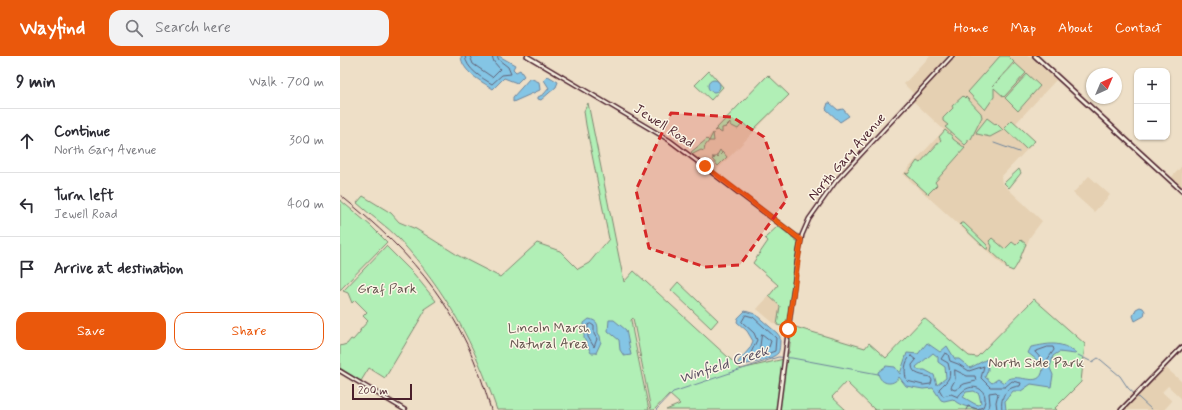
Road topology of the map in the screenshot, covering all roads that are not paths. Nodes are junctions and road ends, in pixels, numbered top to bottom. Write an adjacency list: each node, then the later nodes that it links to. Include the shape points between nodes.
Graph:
1 (527, 56): 5 (street, Jewell Road, via 669,140)
2 (952, 56): 5 (street, North Gary Avenue, via 836,181 810,216)
3 (1035, 56): 4 (main road)
4 (1182, 192)
5 (801, 240): 9 (street, North Gary Avenue)
6 (1182, 347): 10 (street)
7 (340, 371): 8 (street)
8 (406, 410)
9 (778, 410)
10 (1121, 410)

